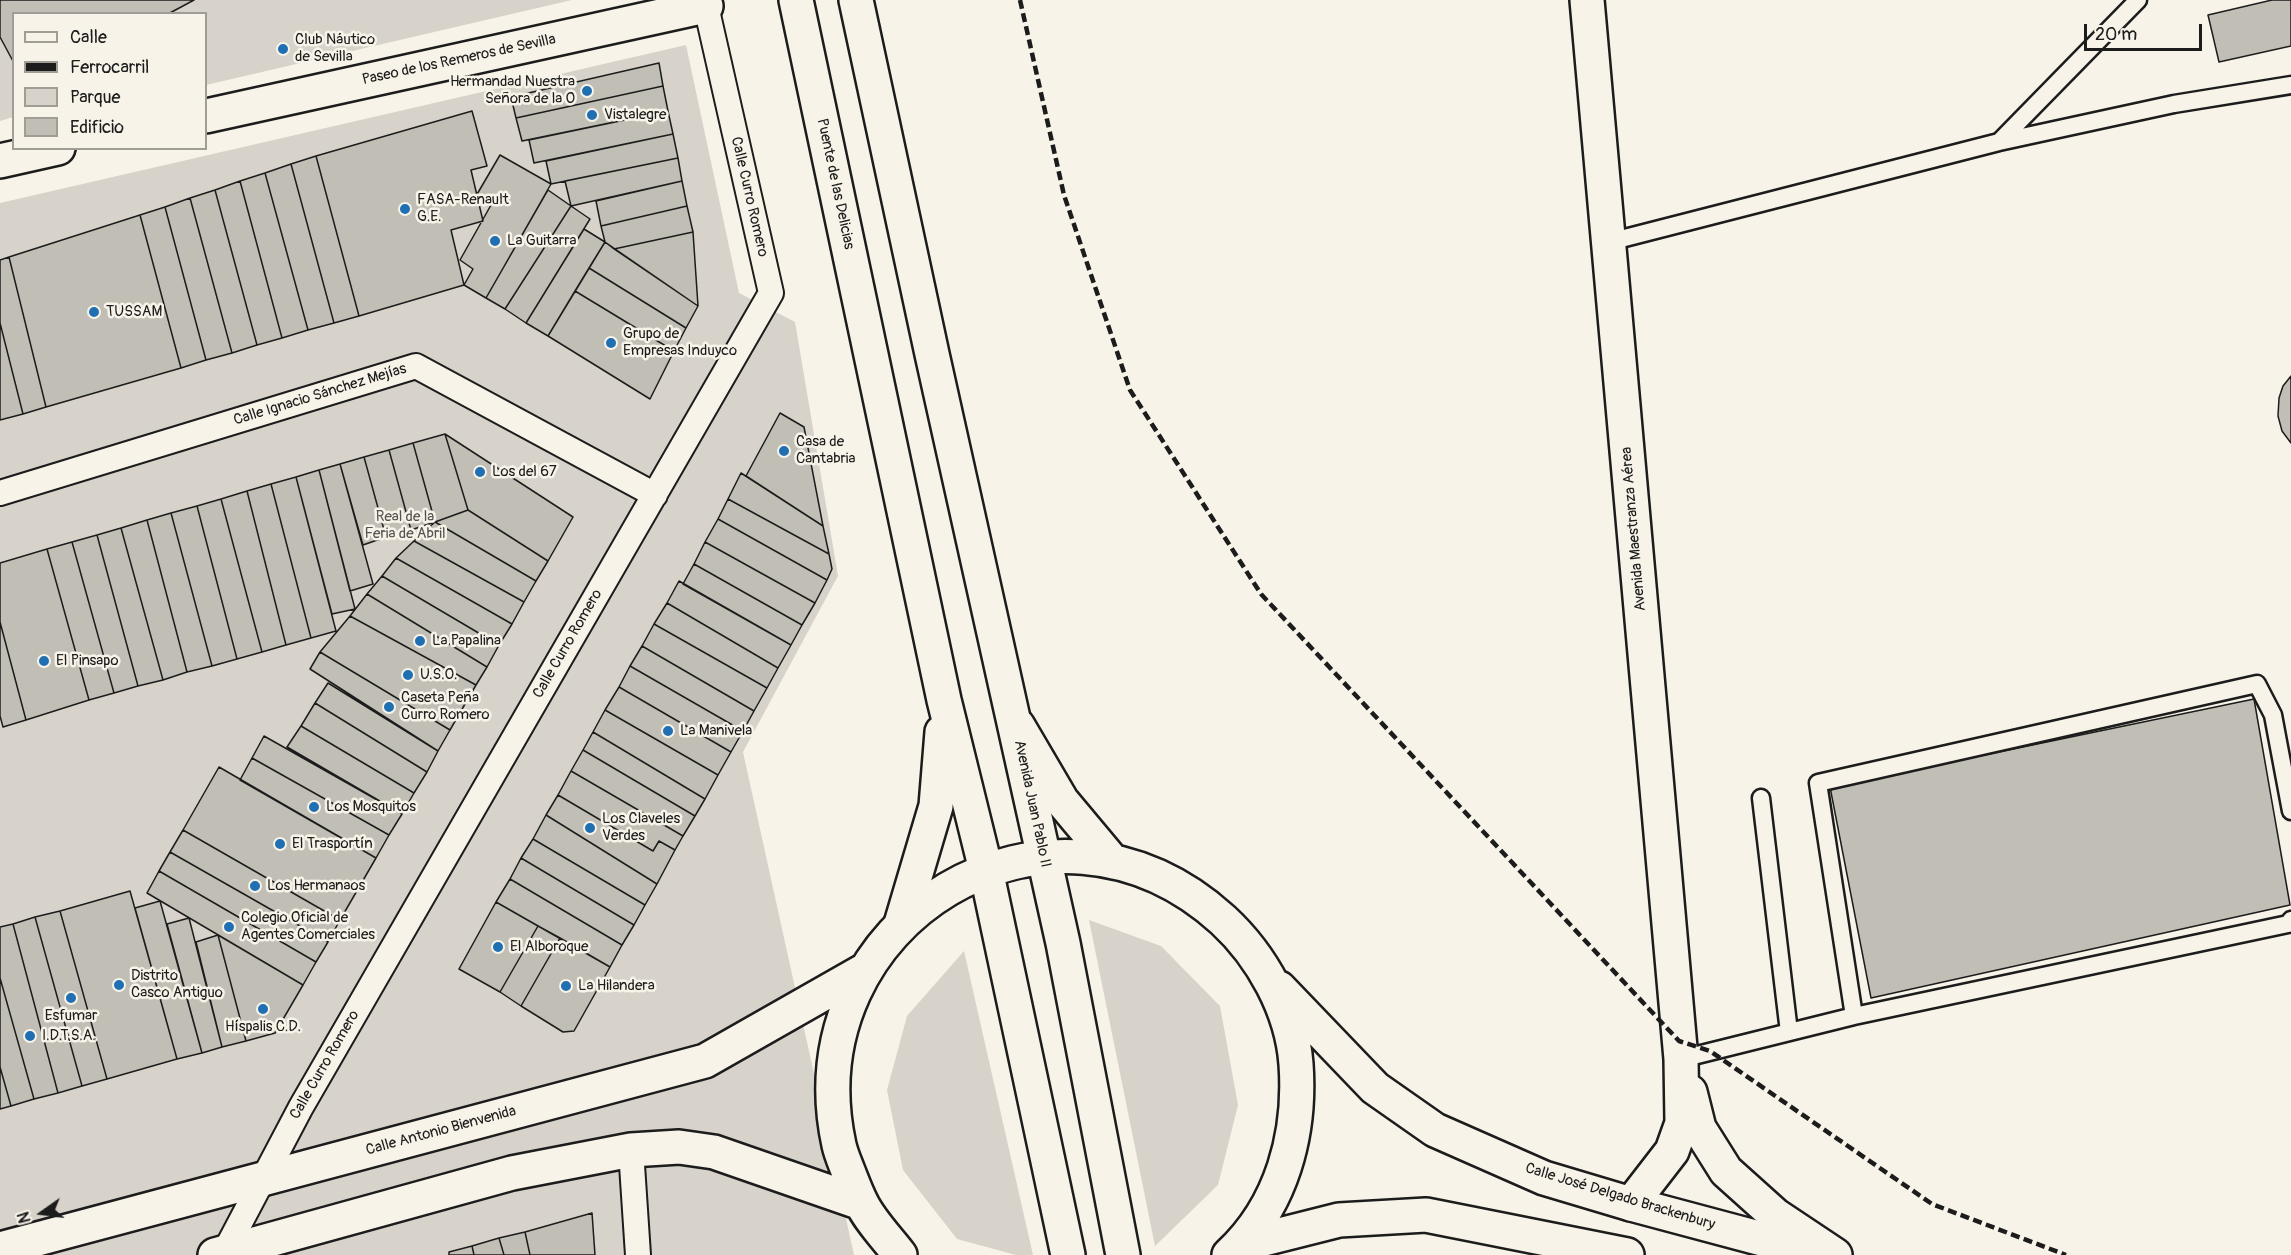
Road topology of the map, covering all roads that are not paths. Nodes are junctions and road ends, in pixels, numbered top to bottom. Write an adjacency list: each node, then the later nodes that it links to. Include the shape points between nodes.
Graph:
1 (796, 0): 14 (main road, Puente de las Delicias)
2 (856, 0): 15 (main road, Avenida Juan Pablo II)
3 (1587, 0): 11 (main road, Avenida Maestranza Aérea)
4 (2138, 0): 8 (lane)
5 (705, 3): 7 (main road, Paseo de los Remeros de Sevilla); 13 (street, Calle Curro Romero, via 771,292)
6 (2291, 85): 8 (lane, via 2174,104)
7 (207, 116)
8 (1999, 142): 11 (lane)
9 (49, 150): 10 (main road)
10 (0, 161)
11 (1608, 242): 27 (main road, Avenida Maestranza Aérea)
12 (0, 493): 13 (street, Calle Ignacio Sánchez Mejías, via 416,366)
13 (655, 495): 29 (street, Calle Curro Romero)
14 (944, 700): 20 (main road); 22 (main road, via 936,806)
15 (1014, 719): 18 (main road, Avenida Juan Pablo II); 19 (main road, via 1062,801)
16 (1761, 798): 26 (lane)
17 (2291, 811): 25 (lane, via 2273,715 2257,684 1818,783)
18 (1044, 858): 19 (main road, via 1079,857); 20 (main road); 39 (main road, Avenida Juan Pablo II)
19 (1113, 862): 24 (main road, via 1160,877 1202,902 1239,935)
20 (986, 870): 22 (main road, via 954,884); 38 (main road)
21 (2291, 920): 25 (lane, via 2288,924)
22 (901, 924): 23 (main road)
23 (865, 970): 29 (main road, Calle Antonio Bienvenida, via 705,1060); 30 (main road, via 841,1026 832,1086 839,1147)
24 (1268, 976): 31 (main road, Calle José Delgado Brackenbury, via 1375,1088 1435,1130 1544,1178); 33 (main road, via 1285,1013 1295,1053 1298,1094 1294,1135 1283,1175 1265,1212)
25 (1854, 1016): 26 (lane)
26 (1789, 1032): 27 (lane)
27 (1681, 1059): 31 (main road, via 1682,1123 1676,1141); 41 (main road, via 1699,1128 1726,1171 1775,1215)
28 (631, 1150): 30 (main road, via 679,1147 714,1152); 34 (main road, via 512,1173); 36 (street)
29 (263, 1178): 32 (main road, Calle Antonio Bienvenida); 34 (street, Calle Curro Romero)
30 (861, 1203): 37 (main road)
31 (1631, 1204): 40 (main road, Calle José Delgado Brackenbury)
32 (0, 1249)
33 (1235, 1250): 35 (main road, via 1339,1220 1426,1215)
34 (220, 1254)
35 (1618, 1254)
36 (638, 1255)
37 (900, 1255)
38 (1068, 1255)
39 (1123, 1255)
40 (1822, 1255)
41 (1835, 1255)

